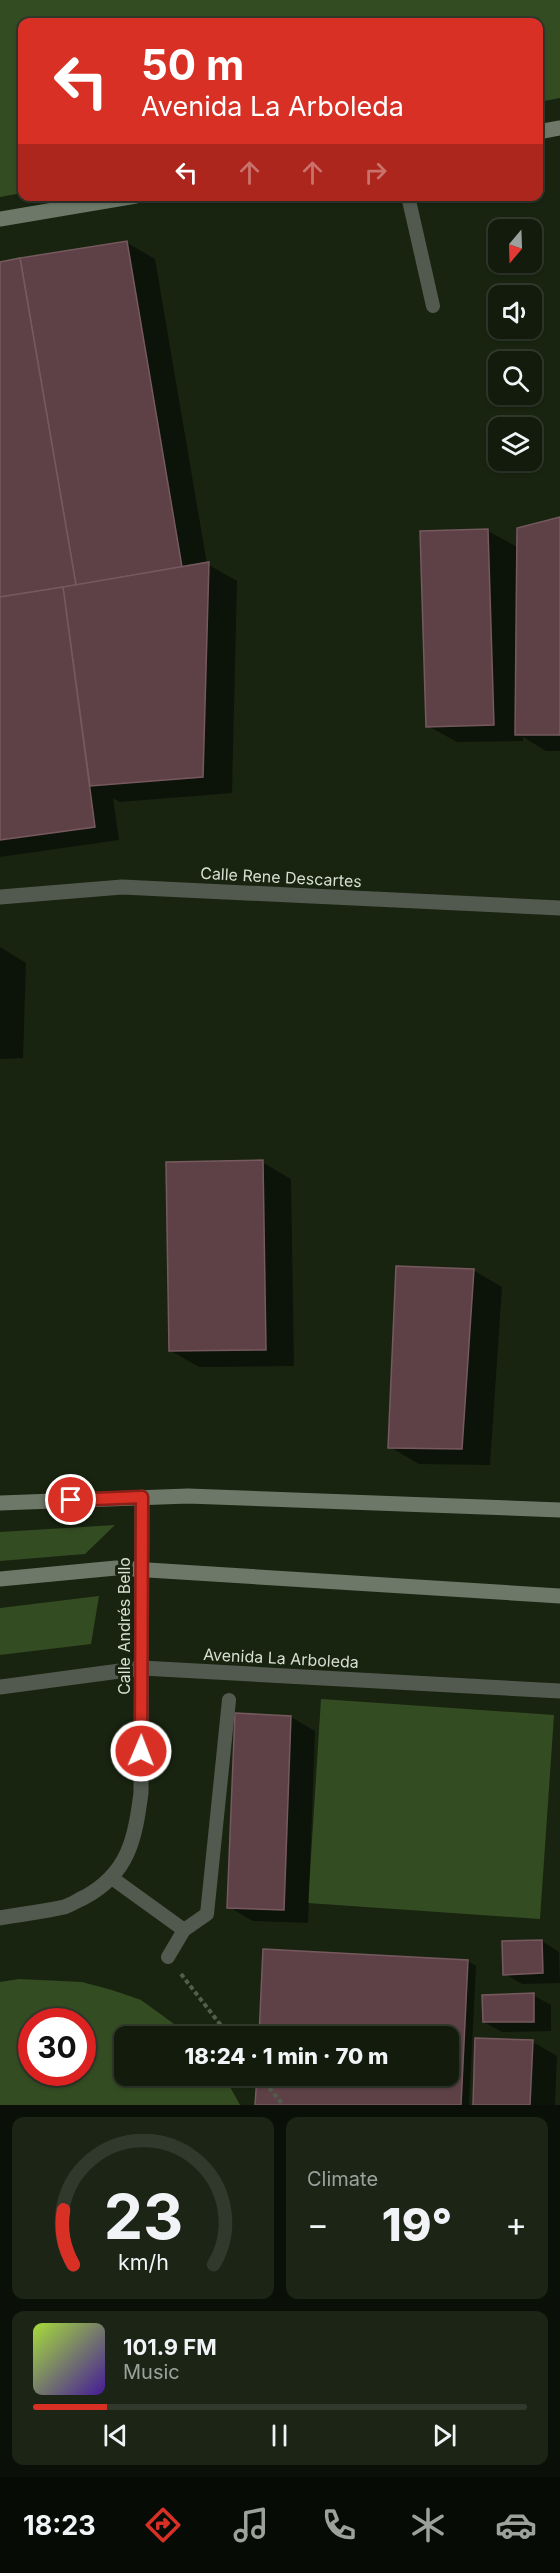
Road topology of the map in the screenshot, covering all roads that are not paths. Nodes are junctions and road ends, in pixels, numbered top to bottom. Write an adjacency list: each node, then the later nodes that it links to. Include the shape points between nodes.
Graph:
1 (560, 128): 2 (street)
2 (543, 131)
3 (106, 201): 5 (street)
4 (409, 201): 6 (lane)
5 (0, 219)
6 (433, 306)
7 (0, 897): 8 (street, Calle Rene Descartes, via 122,887)
8 (560, 908)
9 (142, 1497): 10 (street); 11 (street); 12 (street, Calle Andrés Bello)
10 (0, 1503)
11 (560, 1510)
12 (142, 1570): 13 (street, via 116,1568); 14 (street); 15 (street, Calle Andrés Bello)
13 (0, 1580)
14 (560, 1596)
15 (142, 1668): 16 (street, Avenida La Arboleda); 17 (street, Avenida La Arboleda); 19 (street, Calle Andrés Bello, via 141,1792 136,1833)
16 (0, 1687)
17 (560, 1691)
18 (229, 1700): 21 (lane, via 207,1914)
19 (112, 1878): 20 (street, Calle Andrés Bello, via 66,1907); 21 (lane)
20 (0, 1918)
21 (184, 1930): 22 (lane)
22 (168, 1957)

